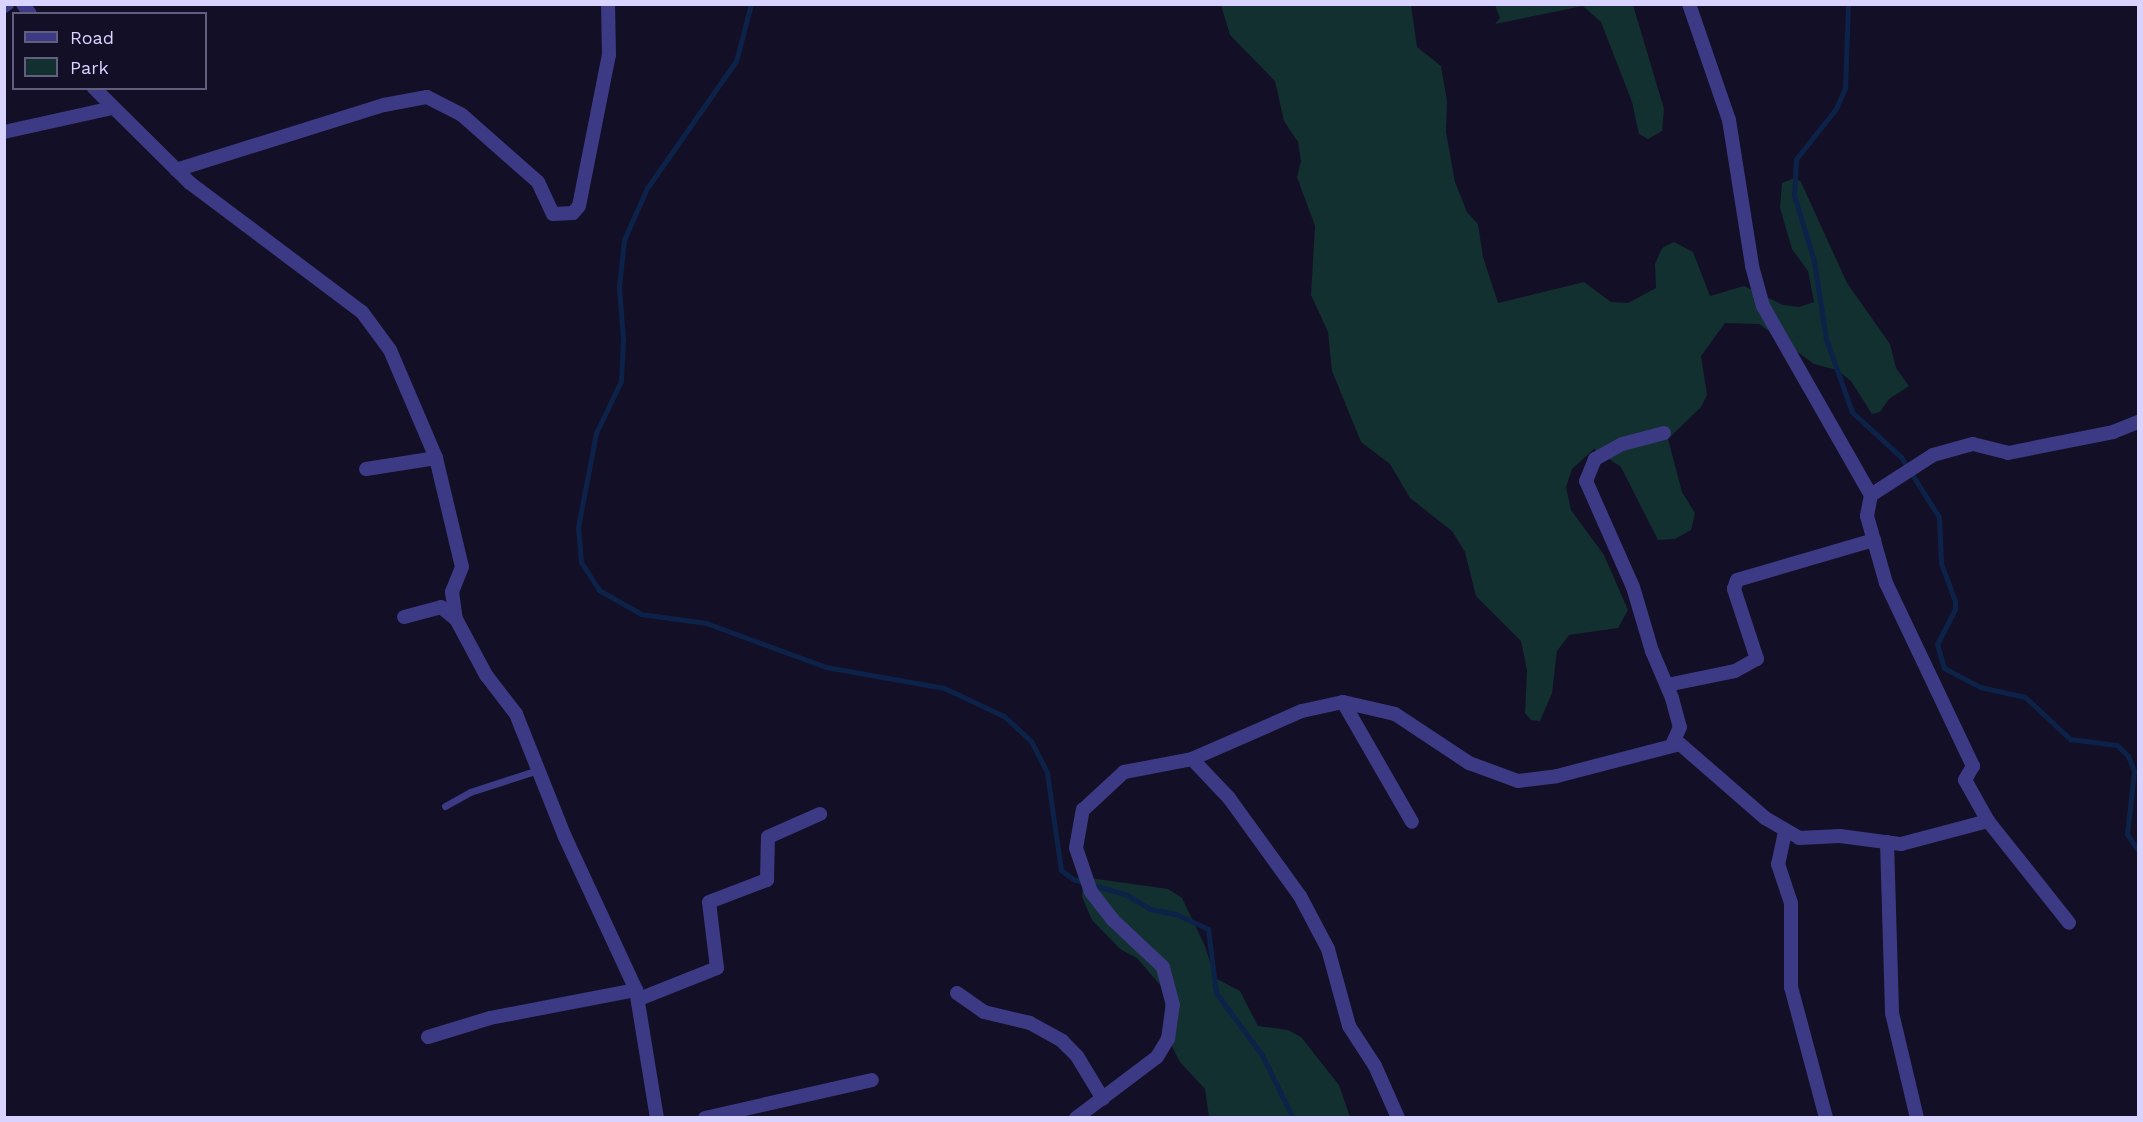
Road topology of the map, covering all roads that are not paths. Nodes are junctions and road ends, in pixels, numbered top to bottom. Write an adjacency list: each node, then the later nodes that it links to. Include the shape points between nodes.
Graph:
1 (608, 4): 6 (street, via 609,55 579,206 573,213 553,214 538,182 462,115 427,97 384,105)
2 (1689, 4): 11 (street, via 1729,120 1752,266 1763,306)
3 (96, 90): 4 (street)
4 (112, 108): 5 (street); 6 (street)
5 (4, 132)
6 (176, 170): 9 (street, via 362,312 390,350)
7 (2139, 422): 11 (street, via 2113,432 2007,453 1974,444 1934,455)
8 (1664, 433): 15 (street, via 1622,444 1595,459 1586,474 1597,511 1633,587 1652,651)
9 (436, 458): 10 (street); 14 (street, via 462,567 452,592)
10 (366, 470)
11 (1871, 495): 12 (street, via 1867,516)
12 (1874, 540): 15 (street, via 1737,580 1734,589 1757,659 1736,671); 22 (street, via 1886,583 1973,766 1965,780)
13 (404, 617): 14 (street, via 441,607)
14 (456, 619): 19 (street, via 486,675 516,714)
15 (1667, 685): 17 (street, via 1680,727)
16 (1343, 702): 17 (street, via 1395,714 1469,763 1518,780 1557,776); 18 (street, via 1321,705 1275,721); 23 (street)
17 (1673, 743): 24 (street, via 1695,754)
18 (1192, 759): 31 (street, via 1124,772 1094,796 1078,824 1076,848 1091,892 1113,920 1163,967 1173,1005 1168,1040 1157,1057); 35 (street, via 1229,798 1300,896 1328,949 1349,1026 1375,1066)
19 (540, 769): 20 (lane, via 470,792); 28 (street, via 565,837)
20 (445, 806)
21 (820, 814): 28 (street, via 768,837 767,880 710,902 717,968)
22 (1988, 821): 25 (street, via 1901,844); 26 (street)
23 (1412, 822)
24 (1785, 832): 25 (street, via 1799,838 1840,836); 36 (street, via 1778,864 1791,903 1791,987)
25 (1887, 842): 37 (street, via 1892,1013)
26 (2069, 923)
27 (957, 993): 31 (street, via 984,1012 1030,1023 1062,1041 1077,1056)
28 (637, 995): 29 (street, via 490,1018); 32 (street)
29 (428, 1036)
30 (872, 1080): 33 (street)
31 (1103, 1099): 34 (street)
32 (657, 1118)
33 (705, 1118)
34 (1076, 1118)
35 (1398, 1118)
36 (1826, 1118)
37 (1917, 1118)

